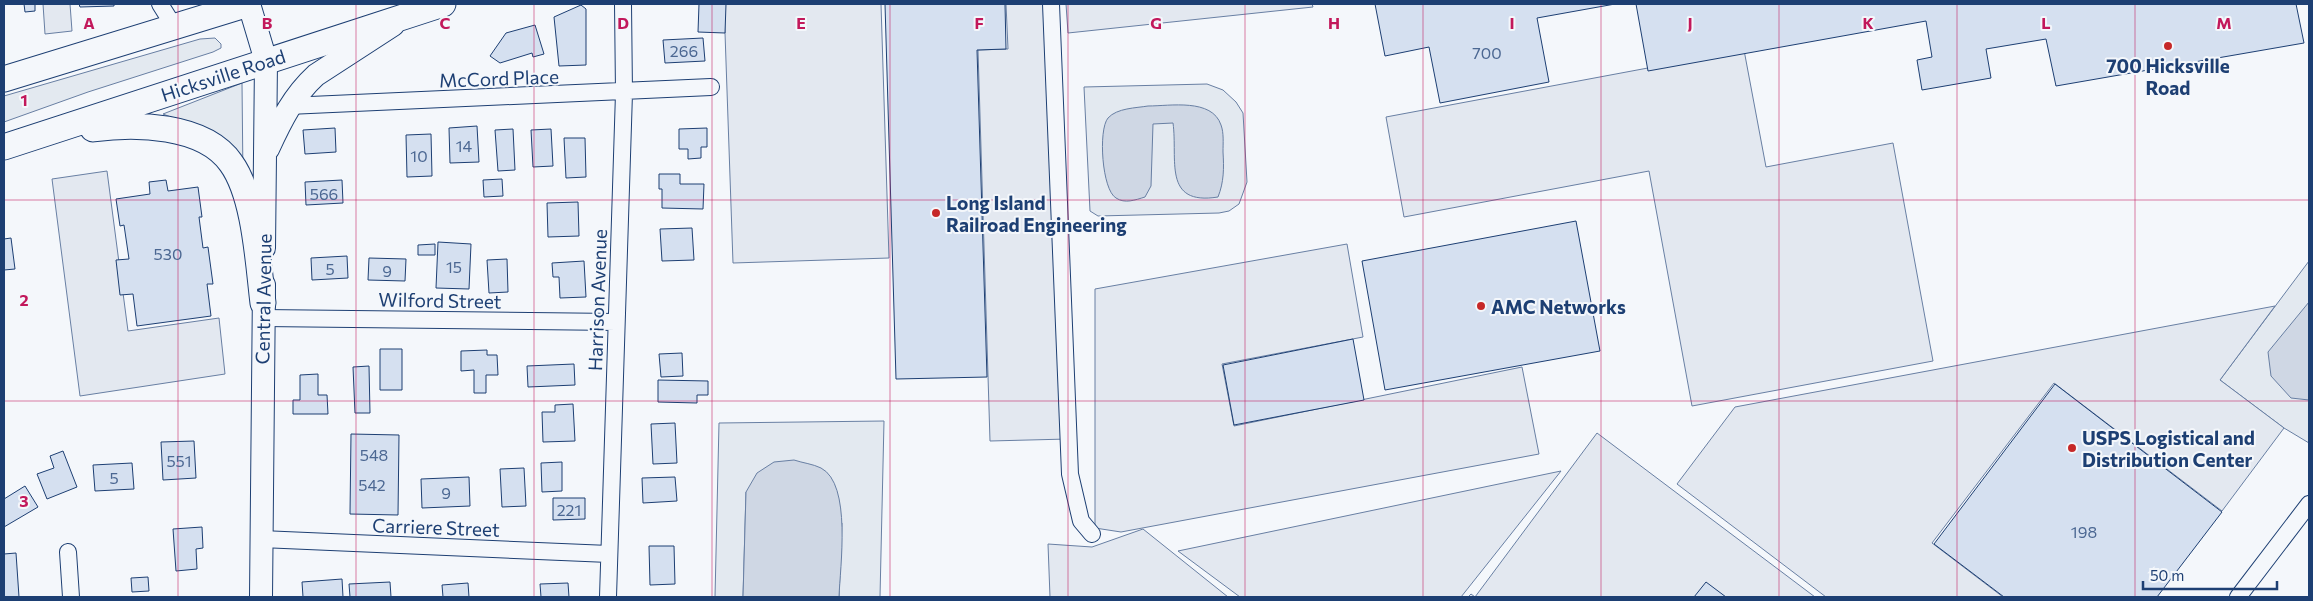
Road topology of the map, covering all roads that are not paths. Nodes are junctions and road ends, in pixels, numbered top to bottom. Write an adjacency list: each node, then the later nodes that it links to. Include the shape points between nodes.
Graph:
1 (160, 4): 7 (street)
2 (249, 4): 7 (main road); 8 (main road, Central Avenue)
3 (443, 4): 6 (main road, Hicksville Road)
4 (623, 4): 13 (street, Harrison Avenue)
5 (1052, 4): 21 (street, via 1070,474 1081,521)
6 (410, 14): 8 (main road, Hicksville Road); 14 (main road, via 316,75)
7 (175, 28): 9 (main road)
8 (266, 61): 15 (main road, Hicksville Road); 17 (main road, Central Avenue)
9 (50, 64): 10 (main road); 11 (main road)
10 (4, 66)
11 (4, 79)
12 (711, 87): 13 (street, McCord Place)
13 (624, 93): 14 (street, McCord Place); 19 (street, Harrison Avenue)
14 (288, 106): 17 (main road)
15 (33, 138): 16 (main road, Hicksville Road); 18 (main road, via 119,125 181,132 208,142 231,162 241,181 252,222)
16 (4, 147)
17 (265, 154): 18 (main road, Central Avenue)
18 (263, 311): 19 (street, Wilford Street); 22 (main road, Central Avenue)
19 (616, 322): 24 (street, Harrison Avenue)
20 (2309, 504): 28 (street)
21 (1092, 534)
22 (261, 540): 24 (street, Carriere Street); 26 (main road, Central Avenue)
23 (68, 552): 25 (street)
24 (609, 554): 27 (street, Harrison Avenue)
25 (70, 597)
26 (261, 597)
27 (608, 597)
28 (2238, 597)

